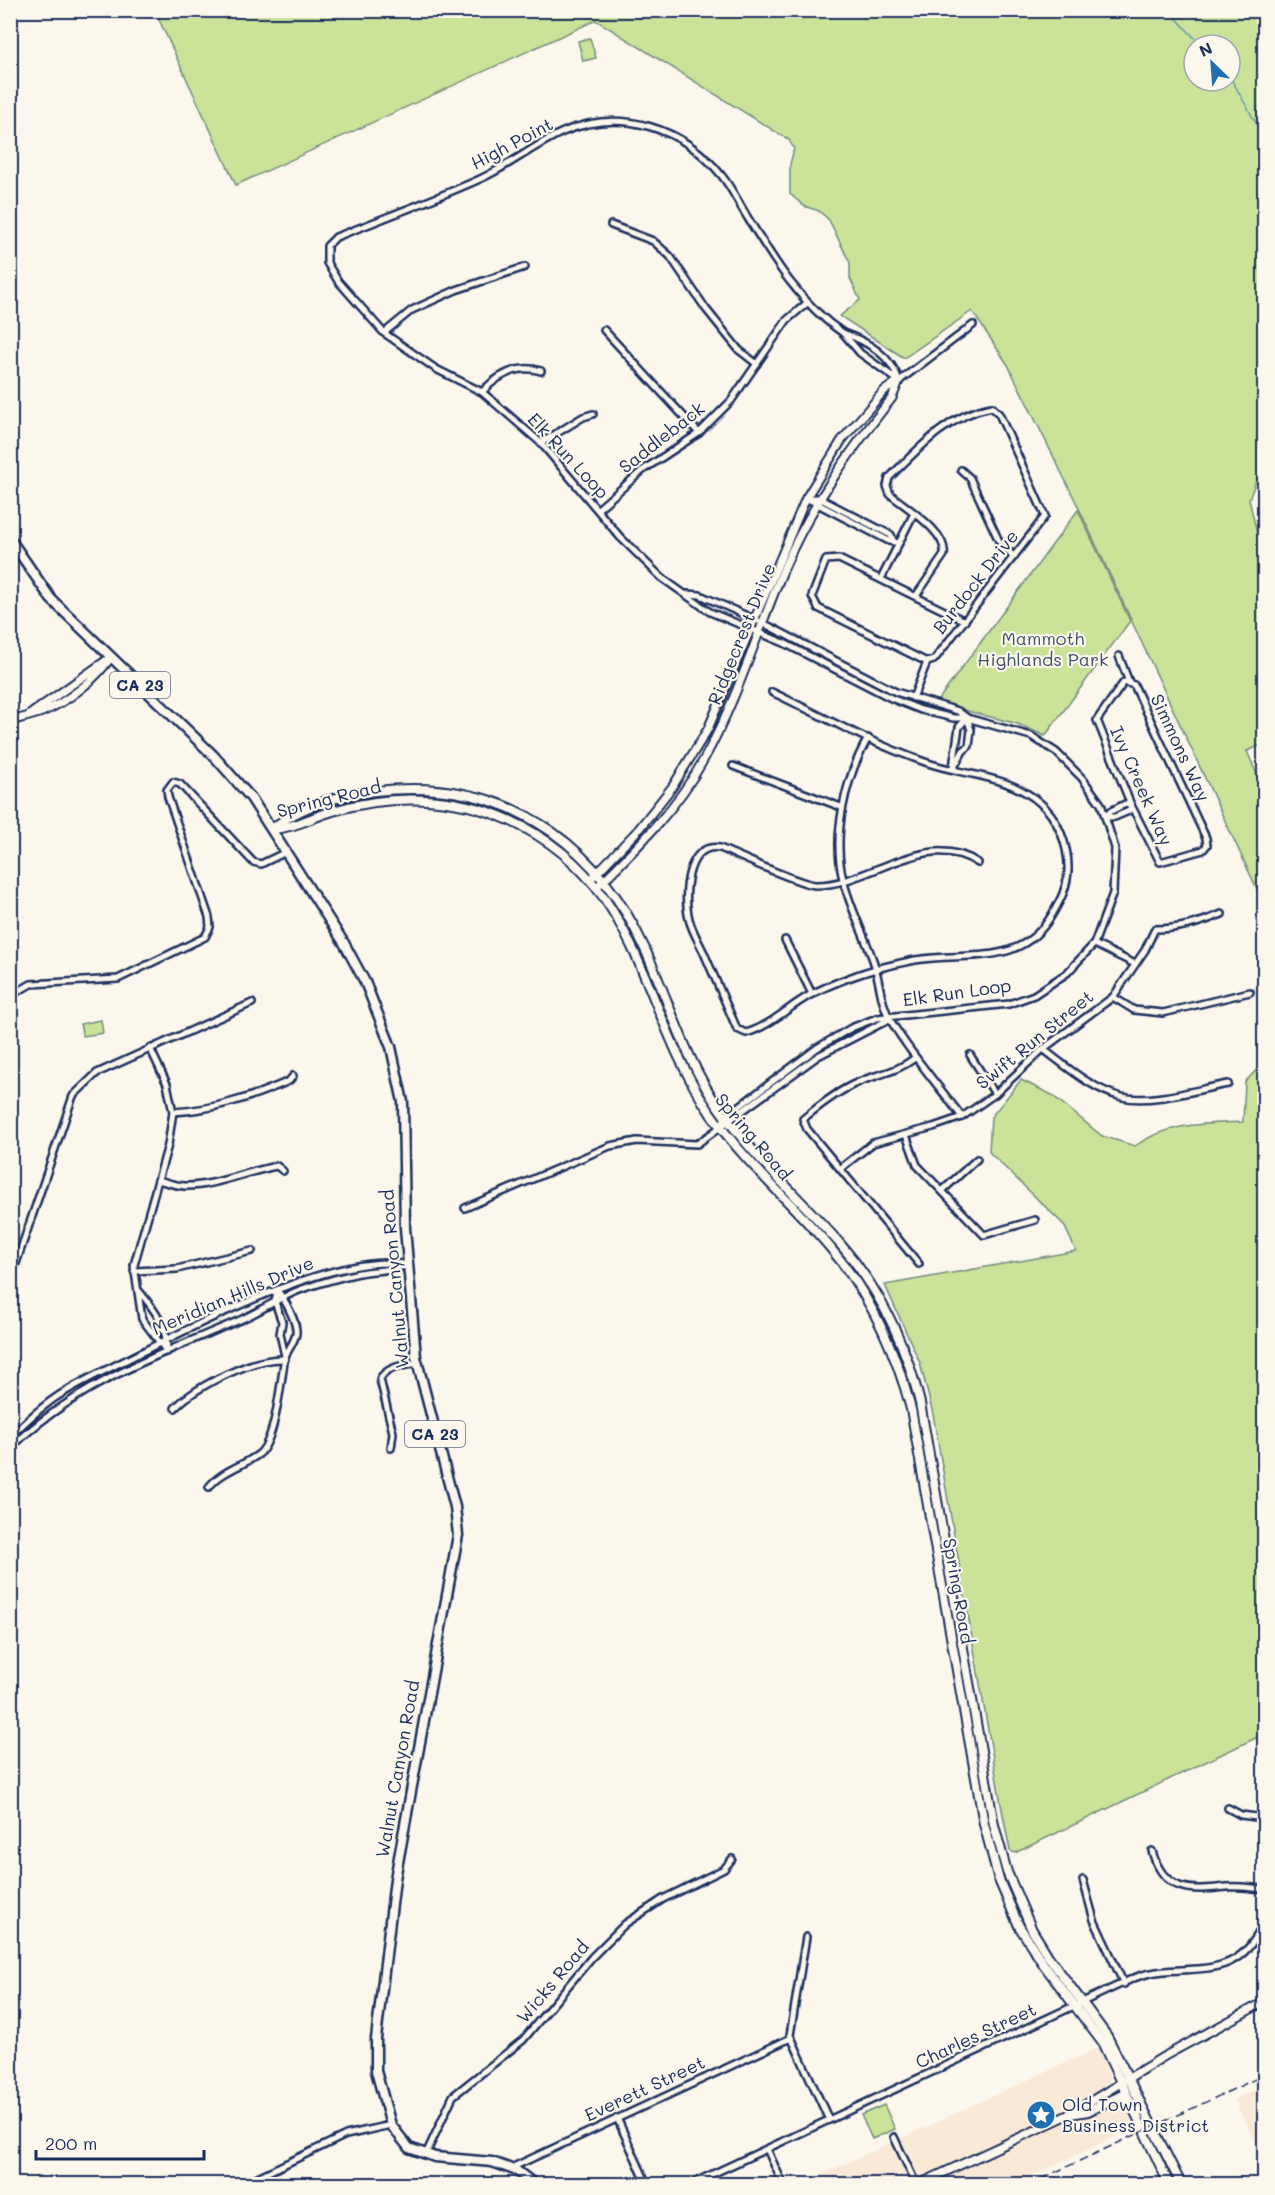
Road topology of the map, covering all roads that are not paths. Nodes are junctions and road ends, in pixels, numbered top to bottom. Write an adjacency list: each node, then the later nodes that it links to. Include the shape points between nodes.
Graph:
1 (611, 225): 11 (street, via 653,241 670,256 739,350)
2 (327, 246): 4 (street, High Point, via 336,237 482,178 563,132 594,123 633,123 666,130 695,149 723,176 760,238); 7 (street, Elk Run Loop, via 327,263 338,281)
3 (525, 267): 7 (street, via 456,290 412,310)
4 (807, 303): 8 (street, High Point); 11 (street, Saddleback, via 787,320)
5 (973, 325): 13 (street, Ridgecrest Drive)
6 (604, 330): 16 (street)
7 (384, 333): 14 (street, Elk Run Loop, via 436,369)
8 (843, 333): 9 (street, High Point); 10 (street, High Point)
9 (863, 342): 10 (street); 13 (street, High Point, via 895,366)
10 (858, 350): 13 (street, High Point)
11 (757, 364): 16 (street, Saddleback, via 731,401)
12 (541, 371): 14 (street, via 527,367 511,372 493,380)
13 (899, 381): 19 (street, Ridgecrest Drive, via 884,391 842,440); 20 (street, Ridgecrest Drive, via 892,398)
14 (482, 392): 17 (street, Elk Run Loop)
15 (593, 414): 17 (street)
16 (699, 433): 21 (street, Saddleback, via 643,470)
17 (541, 443): 21 (street, Elk Run Loop)
18 (961, 470): 25 (street, via 970,478 999,542)
19 (806, 498): 20 (street); 29 (street, Ridgecrest Drive)
20 (818, 502): 24 (street); 31 (street, Ridgecrest Drive, via 786,565)
21 (598, 509): 27 (street, Elk Run Loop, via 640,558)
22 (914, 513): 24 (street); 25 (street, Burdock Drive, via 888,490 890,478 927,440 959,419 992,407 999,414 1046,516); 28 (street, via 936,533 945,549)
23 (10, 539): 35 (main road, Walnut Canyon Road / CA 23, via 51,599)
24 (896, 542): 26 (street)
25 (1014, 556): 30 (street, Burdock Drive)
26 (881, 579): 28 (street); 36 (street, via 839,559 826,560 812,596 818,608)
27 (688, 594): 29 (street, Elk Run Loop); 32 (street, Elk Run Loop, via 710,612)
28 (916, 596): 30 (street)
29 (754, 619): 31 (street, Elk Run Loop); 32 (street, Ridgecrest Drive)
30 (964, 621): 36 (street, Burdock Drive, via 934,660)
31 (763, 623): 33 (street, Ridgecrest Drive); 39 (street, Elk Run Loop)
32 (750, 630): 33 (street, Elk Run Loop); 53 (street, Ridgecrest Drive, via 708,729 673,786)
33 (758, 633): 40 (street, Elk Run Loop, via 891,698 921,710); 55 (street, Ridgecrest Drive, via 704,760 667,812)
34 (1119, 656): 37 (street)
35 (111, 657): 42 (street, via 101,671 71,695 40,714); 49 (main road, Walnut Canyon Road / CA 23, via 232,775)
36 (927, 662): 39 (street)
37 (1129, 682): 41 (street, Simmons Way, via 1120,687); 51 (street, Simmons Way, via 1134,685 1207,845 1203,850)
38 (772, 692): 43 (street)
39 (913, 698): 40 (street, Elk Run Loop, via 958,711)
40 (967, 718): 45 (street, via 959,727); 45 (street, via 971,730 969,746); 48 (street, Elk Run Loop, via 1031,736 1056,752 1082,778 1101,804)
41 (1096, 720): 46 (street, Ivy Creek Way)
42 (10, 722)
43 (868, 738): 45 (street); 47 (street)
44 (733, 766): 47 (street)
45 (954, 769): 62 (street, via 997,779 1040,802 1055,820 1066,848 1065,892 1048,922 1027,944 998,955 916,960)
46 (1131, 805): 48 (street, via 1129,811); 51 (street, Ivy Creek Way)
47 (841, 807): 56 (street)
48 (1105, 817): 60 (street, Elk Run Loop, via 1115,848 1113,893)
49 (272, 829): 50 (main road, Walnut Canyon Road / CA 23); 53 (main road, Spring Road, via 284,819 352,795 411,789 462,793 498,802 540,823 569,844); 54 (main road, Spring Road, via 289,828 348,807 393,799 463,805 508,820 546,839)
50 (286, 851): 65 (street, via 261,864 253,862 180,784 173,782 167,789 168,797 209,917 205,937 118,979 32,984); 89 (main road, Walnut Canyon Road / CA 23, via 357,965 394,1056 403,1112)
51 (1160, 862)
52 (978, 863): 56 (street, via 966,855 906,857)
53 (598, 873): 54 (street, Ridgecrest Drive); 55 (main road, Spring Road)
54 (591, 879): 57 (main road, Spring Road)
55 (604, 880): 57 (street, Ridgecrest Drive); 78 (main road, Spring Road, via 636,929 693,1064)
56 (843, 882): 62 (street); 64 (street, via 813,885 711,846 693,861 689,919 737,1029 746,1033 757,1030)
57 (597, 887): 79 (main road, Spring Road, via 629,936 685,1068)
58 (1222, 914): 61 (street, Swift Run Street, via 1198,924 1155,929)
59 (785, 940): 64 (street)
60 (1094, 944): 61 (street); 68 (street, Elk Run Loop, via 1067,973 1034,995 1008,1004)
61 (1134, 964): 66 (street, Swift Run Street)
62 (876, 970): 64 (street); 68 (street)
63 (1250, 992): 66 (street, via 1163,1013 1134,1010)
64 (812, 994)
65 (10, 996)
66 (1113, 997): 70 (street, Swift Run Street)
67 (252, 1003): 69 (street)
68 (890, 1019): 72 (street); 78 (street, Elk Run Loop, via 824,1052)
69 (150, 1048): 76 (street, via 167,1084); 92 (street, via 97,1073 74,1096)
70 (1043, 1049): 74 (street, via 1102,1090 1123,1097 1145,1098); 75 (street, Swift Run Street)
71 (970, 1055): 75 (street)
72 (915, 1058): 77 (street); 82 (street, via 902,1068 852,1085 803,1119)
73 (293, 1076): 76 (street, via 241,1099 203,1110)
74 (1228, 1083)
75 (995, 1094): 77 (street, Swift Run Street)
76 (173, 1112): 84 (street)
77 (962, 1117): 80 (street, Swift Run Street)
78 (727, 1120): 79 (street, Elk Run Loop); 121 (main road, Spring Road, via 850,1256 876,1293 904,1351 920,1403 1000,1849 1032,1930)
79 (720, 1127): 86 (street, Elk Run Loop, via 697,1144 637,1141 610,1146); 121 (main road, Spring Road, via 842,1263 891,1344 912,1409 993,1860 1019,1926 1044,1965)
80 (906, 1134): 82 (street, Swift Run Street, via 873,1143); 85 (street, via 917,1165)
81 (977, 1159): 85 (street)
82 (841, 1168): 90 (street)
83 (283, 1171): 84 (street, via 277,1166 253,1170 201,1186 183,1187)
84 (158, 1180): 91 (street, via 134,1259)
85 (943, 1190): 87 (street, via 984,1235)
86 (465, 1208)
87 (1035, 1220)
88 (252, 1251): 91 (street, via 177,1269)
89 (409, 1264): 94 (street, Meridian Hills Drive, via 393,1261 339,1269); 95 (street, Meridian Hills Drive, via 396,1270 340,1278); 105 (main road, Walnut Canyon Road / CA 23)
90 (919, 1264)
91 (134, 1271): 93 (street)
92 (10, 1281)
93 (139, 1291): 97 (street); 98 (street)
94 (277, 1291): 95 (street); 96 (street); 101 (street, Meridian Hills Drive)
95 (284, 1297): 96 (street, Meridian Hills Drive); 100 (street)
96 (275, 1302): 99 (street, via 282,1322); 103 (street, Meridian Hills Drive)
97 (152, 1306): 98 (street); 101 (street)
98 (141, 1313): 102 (street)
99 (280, 1334): 100 (street, via 285,1340); 104 (street)
100 (296, 1335): 104 (street)
101 (167, 1339): 102 (street, Meridian Hills Drive); 103 (street)
102 (160, 1343): 103 (street); 107 (street, Meridian Hills Drive, via 56,1398)
103 (167, 1352): 109 (street, Meridian Hills Drive, via 51,1413)
104 (285, 1358): 106 (street, via 264,1360 243,1369 199,1389); 110 (street, via 272,1426 261,1452 217,1477)
105 (417, 1362): 108 (street, via 392,1368 380,1379 393,1433); 128 (main road, Walnut Canyon Road / CA 23, via 458,1535 406,1816 382,1982 374,2056 381,2097)
106 (175, 1408)
107 (10, 1437)
108 (391, 1448)
109 (10, 1449)
110 (209, 1487)
111 (1228, 1808): 112 (street, via 1241,1815)
112 (1264, 1818)
113 (1152, 1851): 116 (street, via 1163,1875 1183,1888)
114 (732, 1859): 131 (street, Wicks Road, via 724,1869 663,1899 625,1924 523,2040 453,2096)
115 (1083, 1880): 119 (street, via 1094,1920)
116 (1264, 1889)
117 (1264, 1922): 119 (street, Charles Street, via 1249,1947 1221,1966 1199,1971 1152,1972)
118 (806, 1937): 122 (street)
119 (1124, 1984): 121 (street, Charles Street)
120 (1264, 2002): 123 (street)
121 (1080, 2004): 123 (main road, Spring Road, via 1110,2042); 127 (street, Charles Street)
122 (791, 2038): 126 (street, Everett Street); 127 (street)
123 (1125, 2080): 124 (main road, Spring Road); 125 (street); 140 (main road, Spring Road)
124 (1132, 2106): 125 (main road, via 1127,2097 1120,2096); 139 (main road, Spring Road)
125 (1070, 2114): 138 (street)
126 (617, 2118): 132 (street, Everett Street); 135 (street)
127 (830, 2120): 130 (street, Charles Street)
128 (391, 2125): 131 (main road, Walnut Canyon Road / CA 23, via 409,2148); 133 (street, via 346,2135)
129 (894, 2136): 138 (street)
130 (767, 2149): 136 (street, Charles Street); 137 (street)
131 (426, 2155): 132 (main road, CA 23, via 484,2160)
132 (512, 2168): 134 (main road, CA 23)
133 (243, 2184)
134 (534, 2184)
135 (647, 2184)
136 (691, 2184)
137 (783, 2184)
138 (918, 2184)
139 (1168, 2184)
140 (1181, 2184)

